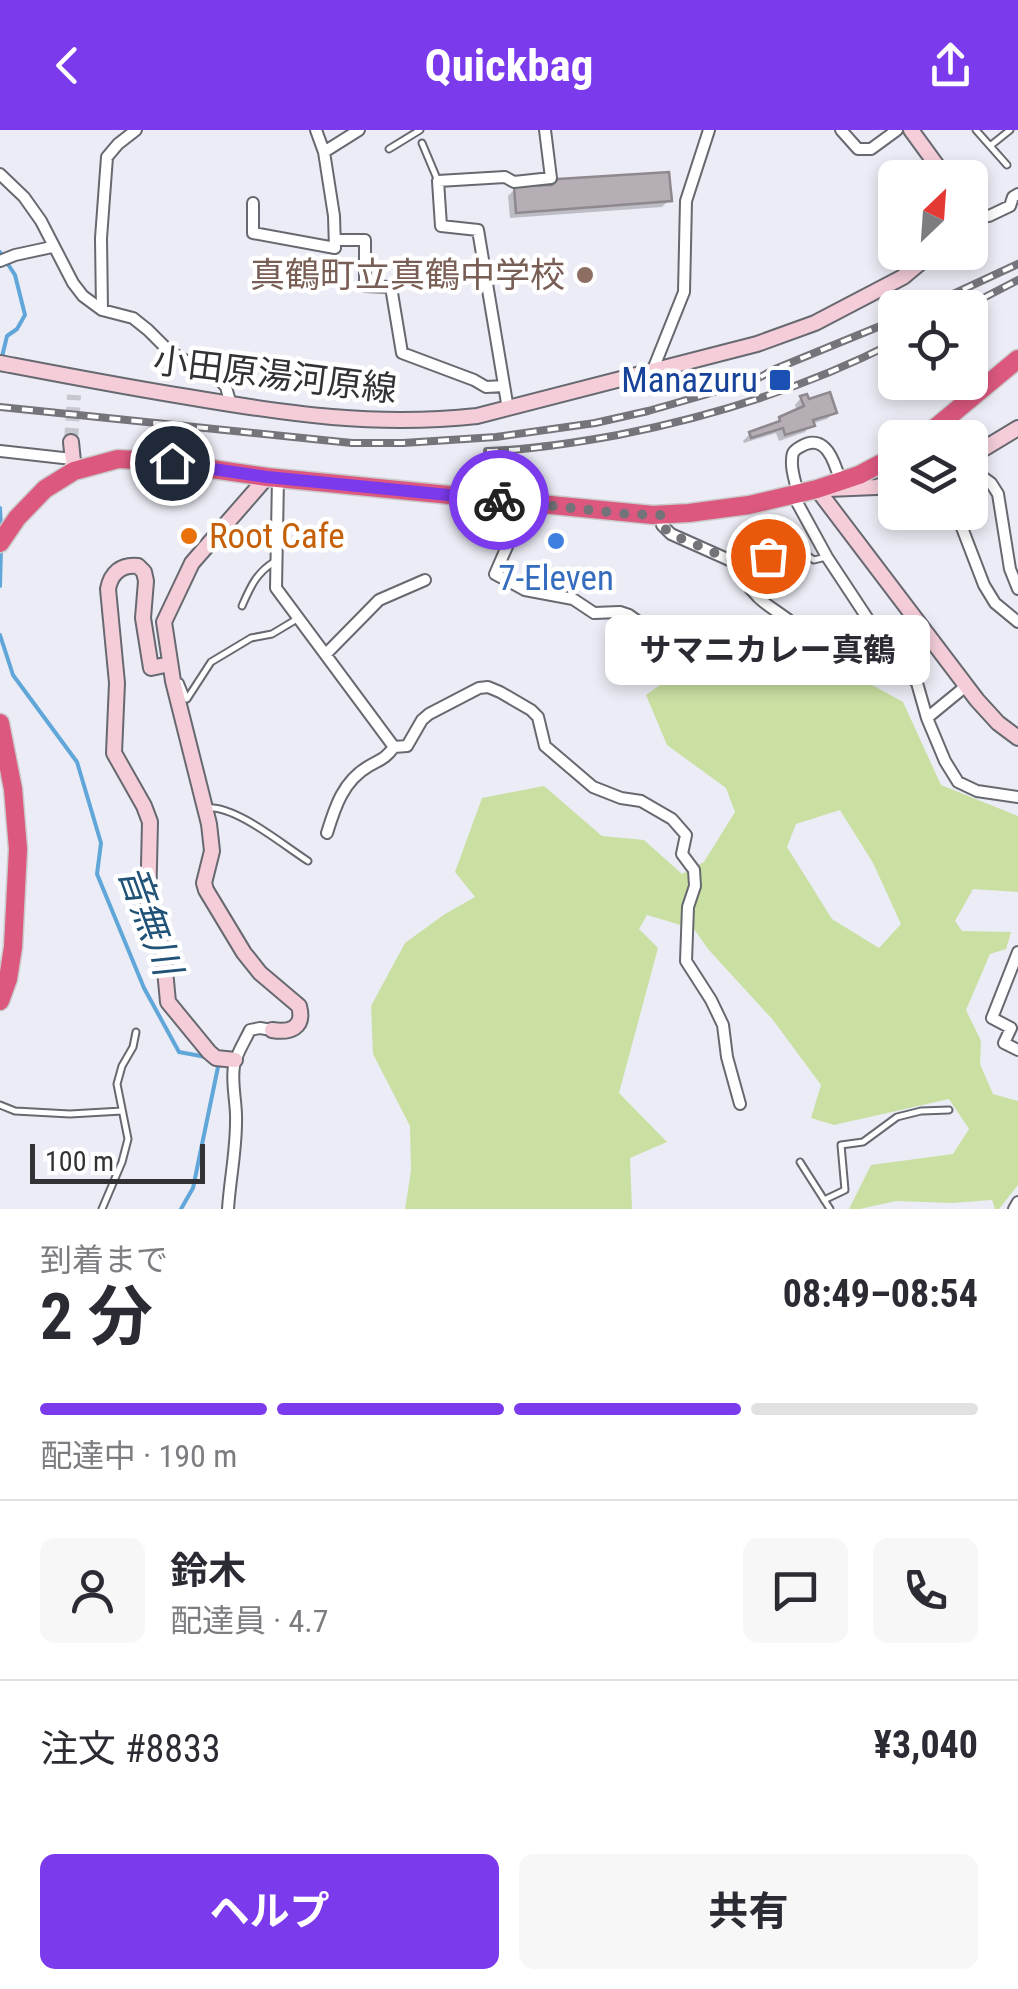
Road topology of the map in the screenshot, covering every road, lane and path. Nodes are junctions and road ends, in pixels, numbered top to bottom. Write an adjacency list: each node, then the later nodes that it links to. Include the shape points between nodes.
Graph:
1 (136, 130): 27 (street, via 108,158)
2 (316, 130): 15 (street)
3 (359, 130): 15 (street)
4 (420, 130): 14 (lane)
5 (546, 130): 19 (street, via 551,178)
6 (709, 130): 30 (street, via 686,202 684,292)
7 (840, 130): 8 (street, via 858,148 872,149)
8 (897, 130)
9 (911, 130): 16 (street)
10 (976, 130): 13 (lane)
11 (1010, 130): 13 (lane)
12 (422, 142): 19 (lane)
13 (990, 146): 17 (lane)
14 (389, 150)
15 (324, 152): 23 (street)
16 (933, 160)
17 (1007, 165)
18 (0, 174): 24 (street, via 24,197)
19 (438, 181): 32 (street, via 441,226 478,230)
20 (1018, 194): 22 (street)
21 (253, 203): 23 (street, via 252,233 335,248)
22 (988, 216)
23 (335, 240): 32 (street, via 364,240 365,286 390,287 402,353 486,386)
24 (52, 246): 25 (street); 27 (street, via 73,284)
25 (0, 261)
26 (910, 270): 30 (street, 小田原湯河原線, via 815,323)
27 (102, 310): 34 (street, via 132,318 221,381)
28 (1018, 359): 36 (highway)
29 (0, 363): 31 (street, 小田原湯河原線)
30 (652, 372): 35 (street, 小田原湯河原線)
31 (74, 378): 33 (street); 34 (street, 小田原湯河原線)
32 (504, 386): 35 (street)
33 (74, 396)
34 (231, 405): 35 (street, 小田原湯河原線, via 359,421 434,421)
35 (508, 409)
36 (945, 420)
37 (1018, 428): 39 (street)
38 (72, 442): 42 (street)
39 (988, 446)
40 (0, 451): 42 (street)
41 (878, 464): 45 (highway)
42 (73, 465): 43 (highway, via 130,459); 51 (highway, via 30,503)
43 (272, 478): 48 (highway); 53 (street); 61 (street, via 192,563 164,622)
44 (988, 481): 56 (street, via 998,494)
45 (841, 483): 47 (highway); 47 (street, via 826,448 813,442 793,453 791,462)
46 (878, 486): 47 (street)
47 (803, 493): 49 (highway); 52 (street); 63 (street)
48 (517, 502): 49 (highway); 54 (street, via 495,574 525,590 573,599 594,613 629,615 684,640 717,630 786,666 796,661 806,638 800,627 759,598)
49 (662, 515): 54 (street, via 671,534)
50 (963, 530): 59 (street, via 994,603)
51 (0, 543)
52 (827, 556): 54 (lane, via 814,560 784,548); 64 (street, via 917,684)
53 (276, 561): 57 (lane, via 253,581); 58 (street, via 276,588)
54 (736, 562)
55 (425, 580): 60 (street, via 379,600)
56 (1018, 589)
57 (242, 606)
58 (298, 619): 60 (street); 62 (lane, via 211,662 188,699)
59 (1018, 622)
60 (326, 654): 67 (street)
61 (170, 664): 62 (street); 78 (street, via 151,668 144,572 122,568 108,589 117,683 114,753 150,822 148,908 162,949 168,1002 209,1052)
62 (174, 681): 70 (street)
63 (966, 686): 64 (street); 66 (street)
64 (927, 718): 69 (street, via 958,782)
65 (0, 724): 68 (highway)
66 (1018, 738)
67 (394, 747): 71 (street, via 348,783); 79 (street, via 407,746 429,714 488,687 531,710 545,746 593,787 641,801 672,819 686,835 682,854 696,886 688,907 686,961 722,1025)
68 (6, 788): 74 (highway, via 18,849 12,958)
69 (1018, 796)
70 (206, 808): 72 (lane, via 233,812); 75 (street, via 212,851 206,890 260,973 299,1006 297,1027)
71 (327, 833)
72 (308, 861)
73 (1018, 952): 77 (street, via 992,1018 1010,1028 1004,1043)
74 (0, 999)
75 (272, 1030): 78 (street, via 250,1030)
76 (136, 1032): 82 (lane, via 117,1084)
77 (1018, 1050)
78 (235, 1060): 87 (street)
79 (740, 1104)
80 (0, 1105): 82 (lane, via 70,1114)
81 (948, 1110): 84 (lane, via 897,1117 863,1142 841,1145 845,1190)
82 (122, 1111): 86 (lane, via 128,1139)
83 (800, 1162): 84 (lane)
84 (824, 1200): 88 (lane)
85 (1018, 1202): 89 (street)
86 (102, 1209)
87 (228, 1209)
88 (830, 1209)
89 (1014, 1209)

